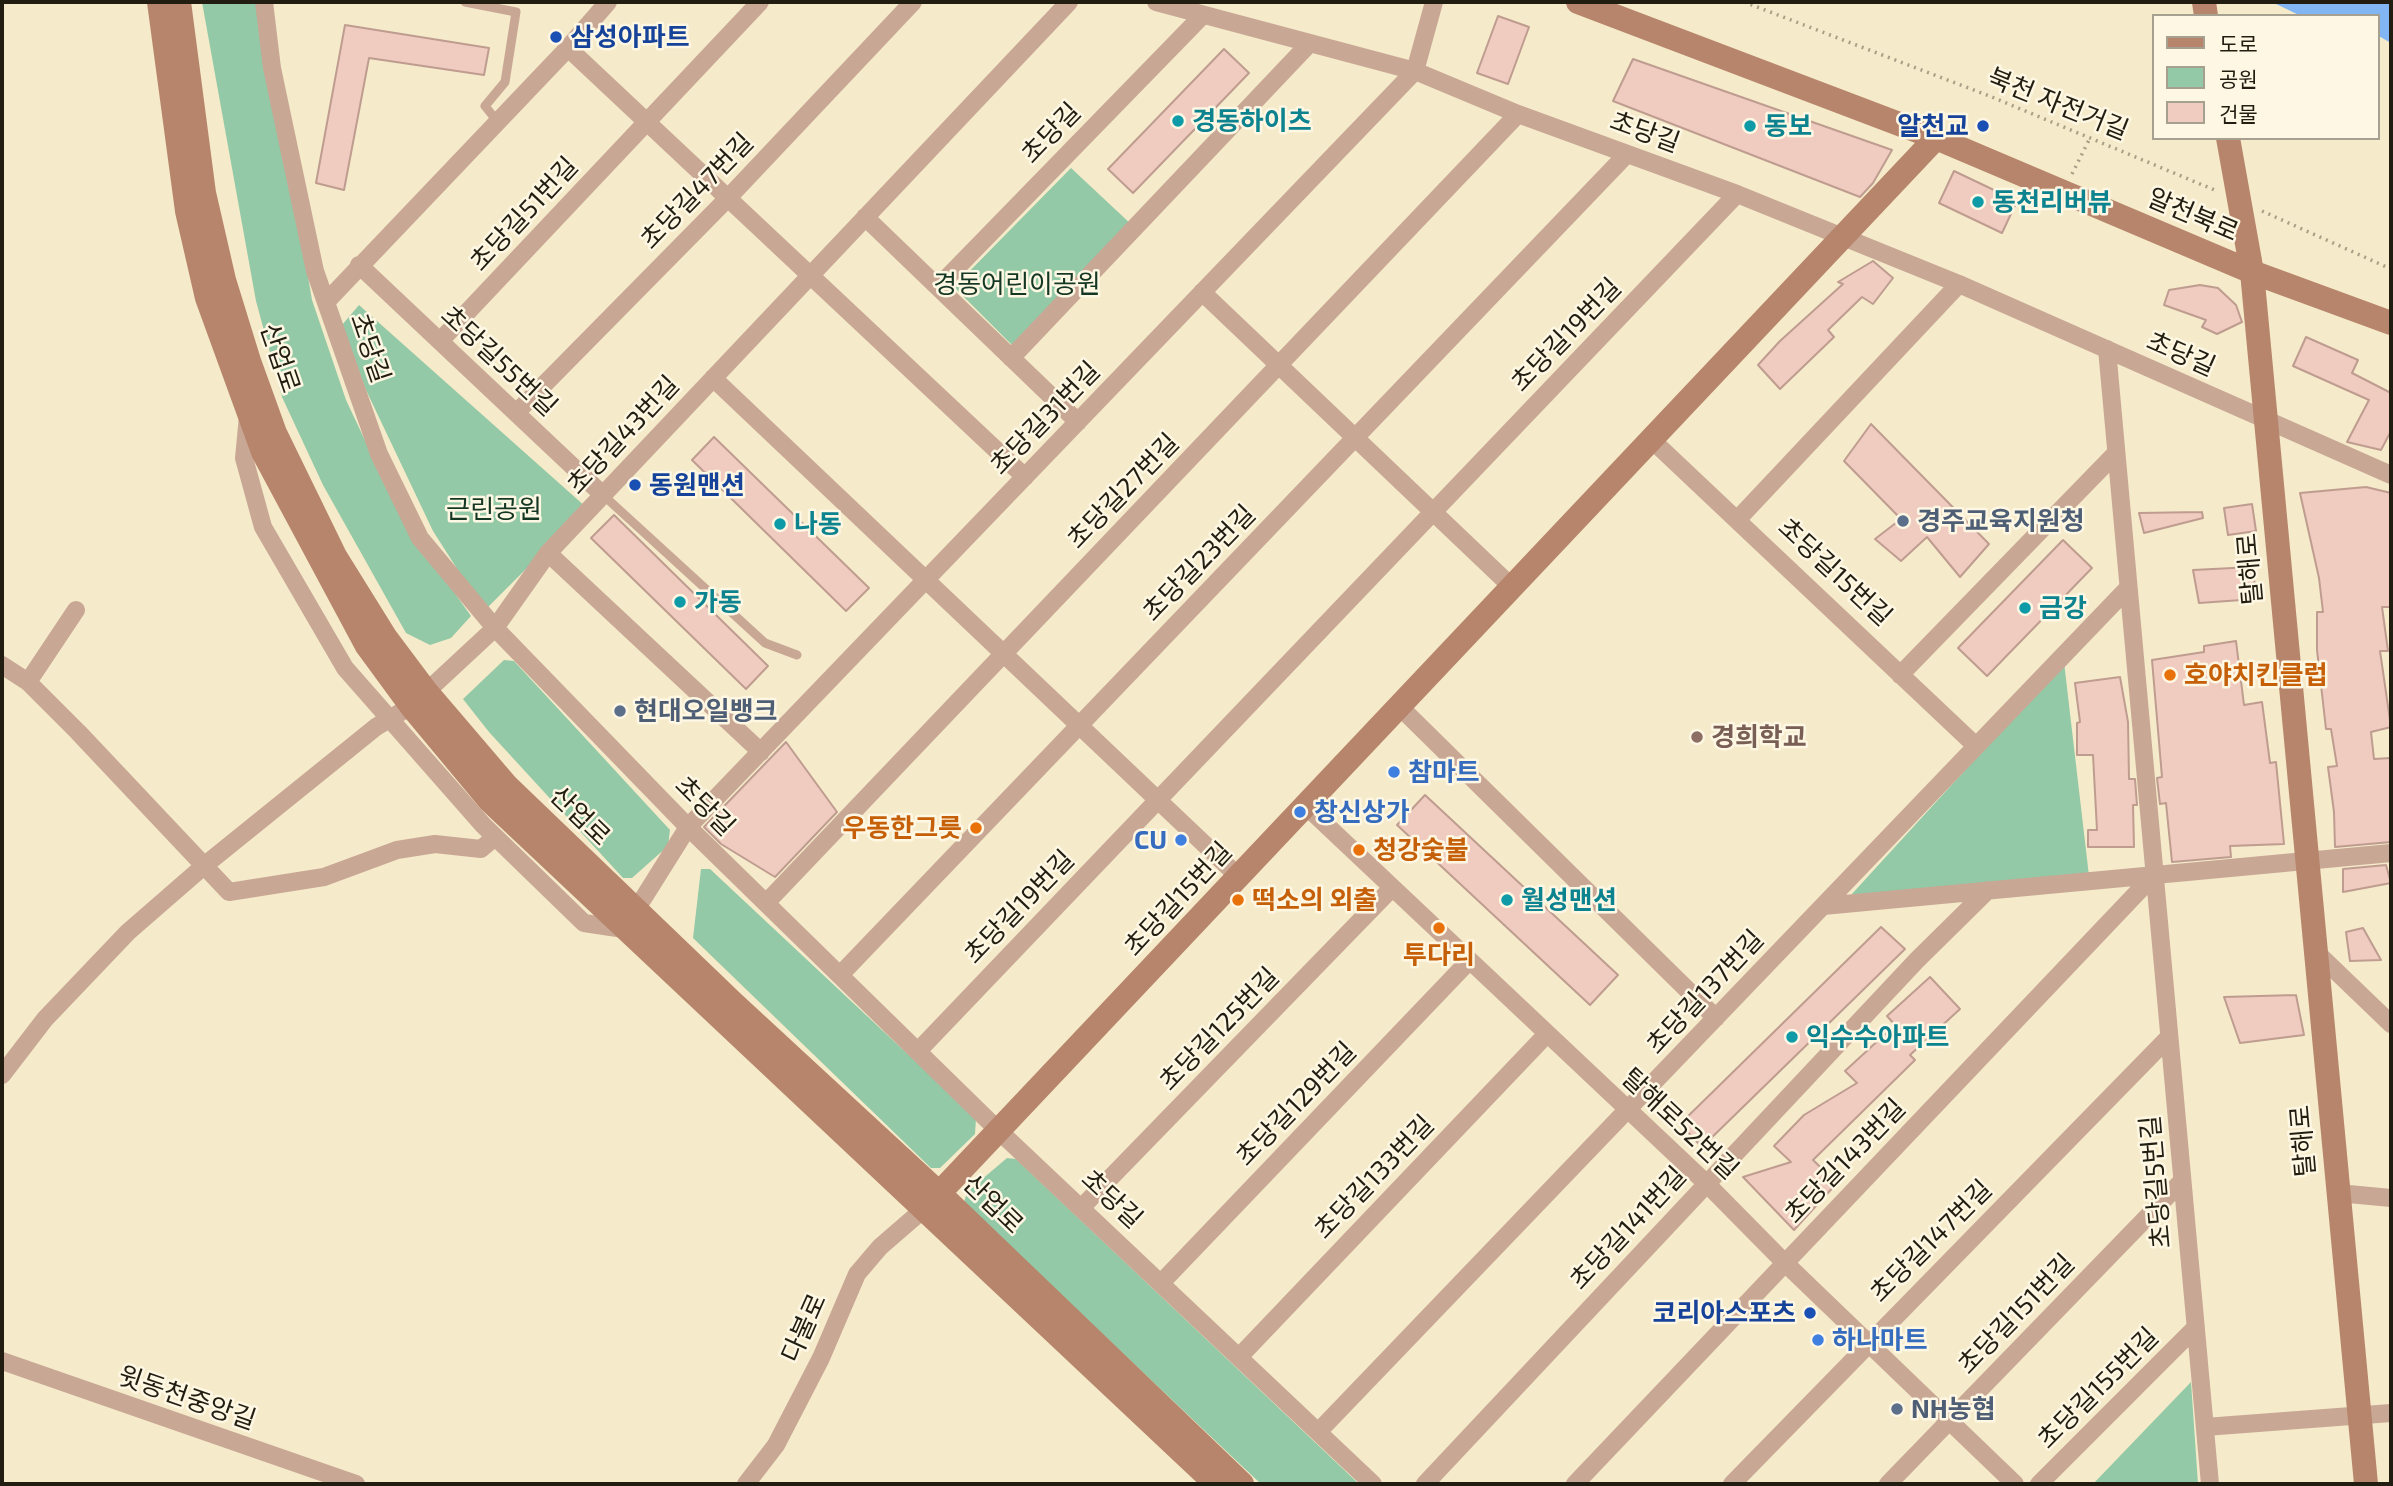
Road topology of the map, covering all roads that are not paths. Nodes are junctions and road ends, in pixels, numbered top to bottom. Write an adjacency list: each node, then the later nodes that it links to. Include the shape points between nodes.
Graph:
1 (147, 2): 14 (street)
2 (159, 2): 14 (street, 산업로)
3 (179, 2): 64 (street, 산업로, via 204,192 224,280 253,373 275,433 335,555)
4 (264, 2): 34 (street, 초당길, via 272,68 315,271)
5 (465, 2): 19 (lane, via 516,12 505,82 485,106)
6 (608, 2): 16 (street)
7 (760, 2): 20 (street, 초당길51번길)
8 (913, 2): 25 (street, 초당길47번길)
9 (1069, 2): 26 (street, 초당길43번길)
10 (1156, 2): 13 (street, 초당길)
11 (1434, 2): 17 (street)
12 (1578, 2): 21 (street, 알천북로)
13 (1202, 16): 15 (street, 초당길); 32 (street, 초당길)
14 (162, 28): 41 (street, 산업로, via 187,211 207,298)
15 (1309, 44): 17 (street, 초당길); 38 (street)
16 (568, 48): 19 (street); 20 (street)
17 (1415, 71): 18 (street, 초당길); 33 (street, 초당길31번길)
18 (1518, 114): 23 (street, 초당길); 39 (street, 초당길27번길)
19 (497, 121): 28 (street)
20 (647, 122): 25 (street); 36 (street, 초당길51번길)
21 (1936, 138): 27 (street); 29 (street, 알천북로)
22 (2228, 140): 29 (street, 탈해로)
23 (1627, 154): 24 (street, 초당길); 45 (street, 초당길23번길)
24 (1737, 194): 27 (street, 초당길); 51 (street, 초당길19번길)
25 (728, 198): 30 (street); 42 (street, 초당길47번길)
26 (865, 217): 30 (street, 초당길43번길); 32 (street)
27 (1843, 240): 31 (street, 초당길); 46 (street, 초당길15번길)
28 (359, 265): 34 (street); 36 (street, 초당길55번길)
29 (2252, 272): 35 (street, 알천북로); 43 (street, 탈해로)
30 (810, 275): 40 (street, 초당길43번길); 49 (street)
31 (1959, 284): 37 (street, 초당길); 52 (street)
32 (938, 287): 38 (street)
33 (1202, 292): 39 (street); 44 (street, 초당길31번길)
34 (326, 302): 58 (street, 초당길, via 379,454 420,538)
35 (2391, 323)
36 (440, 341): 42 (street, 초당길55번길)
37 (2107, 349): 43 (street, 초당길); 47 (street, 초당길5번길)
38 (1011, 358): 44 (street)
39 (1279, 365): 45 (street); 59 (street, 초당길27번길)
40 (713, 378): 50 (street, 초당길43번길); 54 (street, 초당길43번길)
41 (248, 413): 64 (street, 산업로, via 263,452 367,646); 66 (street, via 244,458 263,527 345,668)
42 (516, 413): 50 (street, 초당길55번길)
43 (2266, 421): 48 (street, 초당길); 75 (street, 탈해로)
44 (1078, 422): 49 (street, 초당길31번길)
45 (1356, 437): 51 (street); 67 (street, 초당길23번길)
46 (1653, 441): 52 (street, 초당길15번길); 55 (street, 초당길15번길)
47 (2116, 453): 56 (street, 초당길5번길); 62 (street)
48 (2391, 475)
49 (1025, 477): 54 (street, 초당길31번길)
50 (603, 495): 53 (street, 초당길43번길); 60 (lane, via 765,643)
51 (1433, 513): 55 (street); 70 (street, 초당길19번길)
52 (1737, 520): 62 (street, 초당길15번길)
53 (548, 553): 58 (street, 초당길43번길); 69 (street)
54 (926, 580): 59 (street); 69 (street, 초당길31번길)
55 (1513, 588): 65 (street, 초당길15번길)
56 (2128, 588): 68 (street, 초당길137번길); 77 (street, 초당길5번길)
57 (76, 610): 63 (street)
58 (495, 628): 64 (street, 초당길43번길); 72 (street, 초당길)
59 (1004, 654): 67 (street); 81 (street, 초당길27번길)
60 (797, 655)
61 (2, 666): 63 (street)
62 (1900, 675): 68 (street, 초당길15번길)
63 (28, 682): 76 (street)
64 (418, 698): 66 (street, 초당길43번길); 83 (street, 산업로, via 490,801)
65 (1400, 707): 71 (street, 초당길15번길); 87 (street)
66 (387, 719): 73 (street); 76 (street, 초당길43번길)
67 (1079, 725): 70 (street); 86 (street, 초당길23번길)
68 (1976, 746): 82 (street, 초당길137번길)
69 (761, 752): 72 (street, 초당길31번길)
70 (1158, 800): 78 (street); 91 (street, 초당길19번길)
71 (1306, 806): 78 (street, 초당길15번길); 79 (street, 탈해로52번길)
72 (688, 827): 81 (street, 초당길); 83 (street, 초당길31번길)
73 (495, 837): 76 (street, via 481,849 435,844 397,850 324,877 239,892 229,892); 83 (street, via 584,923)
74 (2391, 853): 75 (street)
75 (2307, 861): 77 (street); 84 (street, 탈해로)
76 (205, 865): 92 (street, 초당길43번길, via 82,979)
77 (2154, 875): 80 (street); 90 (street, 초당길5번길); 101 (street, 초당길143번길)
78 (1240, 877): 94 (street, 초당길15번길)
79 (1392, 888): 85 (street, 탈해로52번길); 100 (street, 초당길125번길)
80 (1988, 890): 82 (street); 96 (street, 초당길141번길)
81 (766, 903): 86 (street, 초당길)
82 (1823, 906): 87 (street, 초당길137번길)
83 (629, 920): 99 (street, 산업로)
84 (2315, 950): 88 (street); 97 (street, 탈해로)
85 (1469, 961): 89 (street, 탈해로52번길); 102 (street, 초당길129번길)
86 (840, 975): 91 (street, 초당길)
87 (1716, 1018): 93 (street, 초당길137번길)
88 (2391, 1024)
89 (1546, 1035): 93 (street, 탈해로52번길); 105 (street, 초당길133번길)
90 (2169, 1037): 95 (street, 초당길5번길); 104 (street, 초당길147번길)
91 (919, 1050): 94 (street, 초당길)
92 (2, 1075)
93 (1629, 1111): 96 (street, 탈해로52번길); 111 (street, 초당길137번길)
94 (999, 1130): 99 (street, 초당길15번길); 100 (street, 초당길)
95 (2182, 1181): 103 (street, 초당길5번길); 109 (street, 초당길151번길)
96 (1706, 1183): 101 (street, 탈해로52번길); 117 (street, 초당길141번길)
97 (2338, 1193): 98 (street); 108 (street, 탈해로)
98 (2391, 1198)
99 (932, 1201): 113 (street, 다불로, via 880,1247 857,1275 782,1432); 114 (street, 산업로); 115 (street, 산업로)
100 (1083, 1206): 102 (street, 초당길)
101 (1784, 1262): 104 (street, 탈해로52번길); 118 (street, 초당길143번길)
102 (1161, 1283): 105 (street, 초당길)
103 (2196, 1328): 110 (street, 초당길5번길); 122 (street, 초당길155번길)
104 (1868, 1343): 109 (street, 탈해로52번길); 119 (street, 초당길147번길)
105 (1240, 1356): 111 (street, 초당길)
106 (2, 1361): 112 (street, 윗동천중앙길)
107 (2391, 1413): 108 (street)
108 (2359, 1416): 110 (street); 124 (street, 탈해로)
109 (1949, 1421): 120 (street, 초당길151번길); 121 (street, 탈해로52번길)
110 (2204, 1427): 123 (street, 초당길5번길)
111 (1319, 1431): 116 (street, 초당길)
112 (356, 1484)
113 (746, 1484)
114 (1216, 1484)
115 (1242, 1484)
116 (1374, 1484)
117 (1425, 1484)
118 (1575, 1484)
119 (1732, 1484)
120 (1888, 1484)
121 (2015, 1484)
122 (2039, 1484)
123 (2210, 1484)
124 (2366, 1484)

